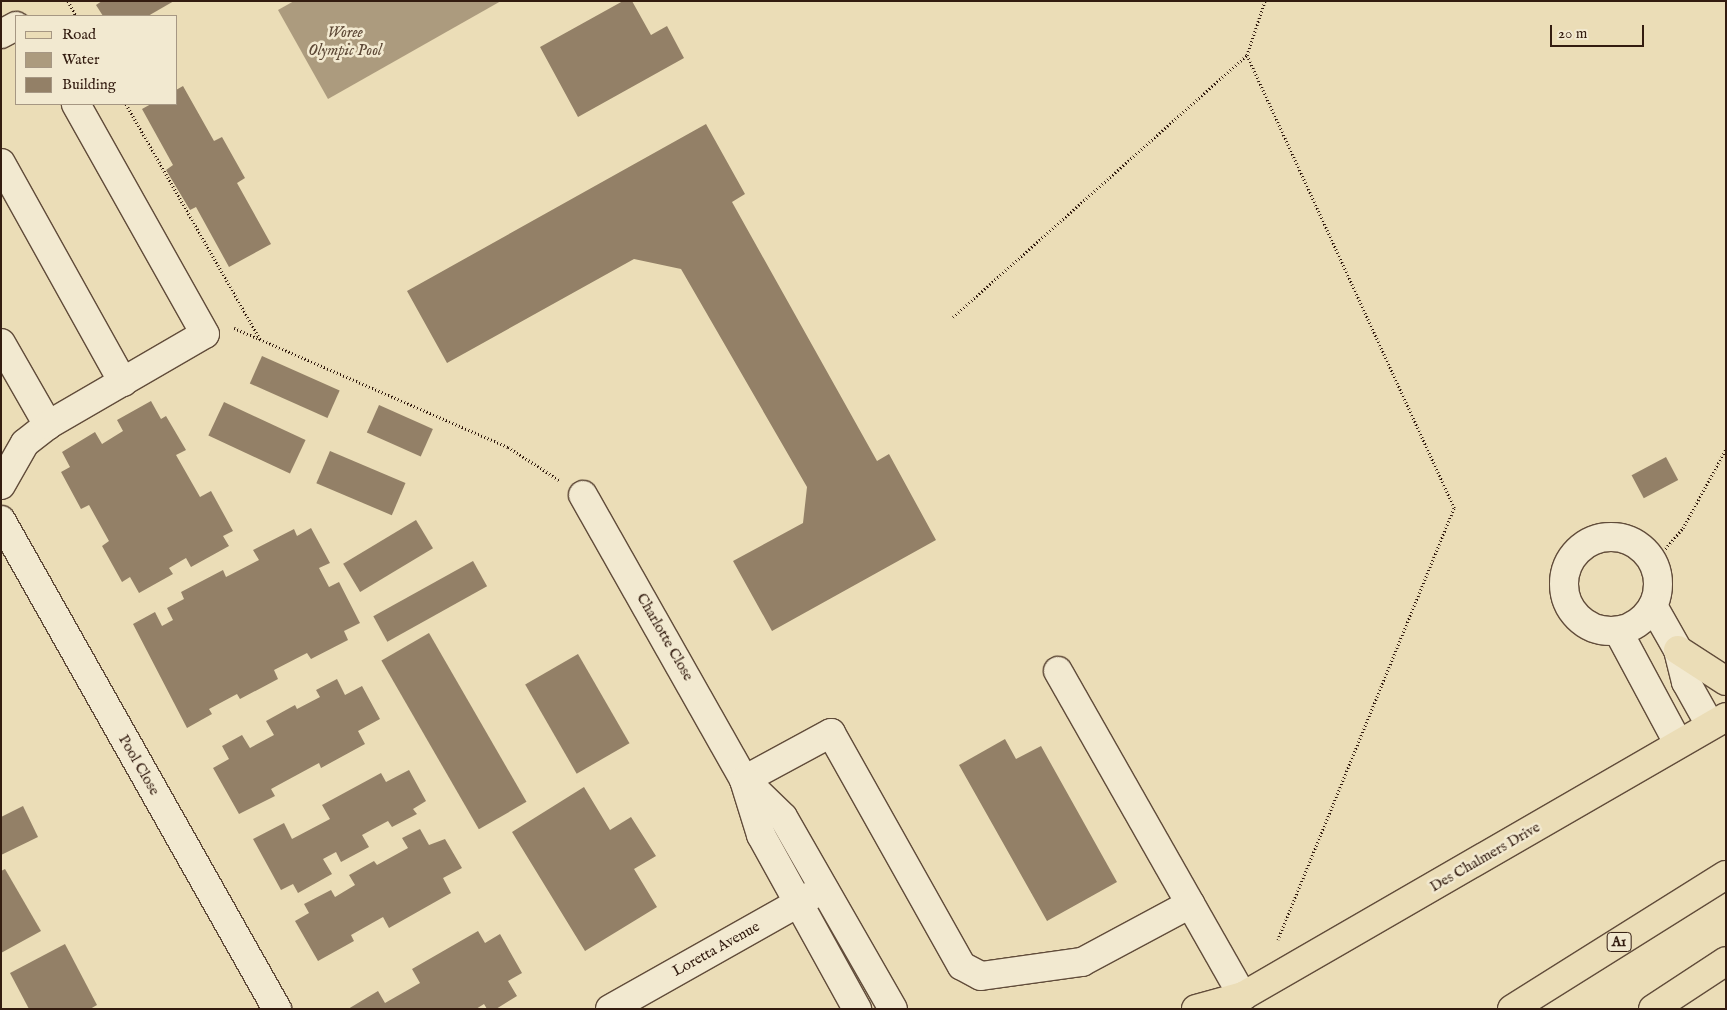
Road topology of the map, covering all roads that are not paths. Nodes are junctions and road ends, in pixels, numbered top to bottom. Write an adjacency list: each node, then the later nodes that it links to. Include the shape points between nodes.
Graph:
1 (15, 27): 2 (street)
2 (1, 34)
3 (77, 105): 6 (street, via 204,334)
4 (1, 163): 6 (street)
5 (1, 343): 7 (street)
6 (123, 382): 7 (street)
7 (48, 425): 8 (street, via 25,443)
8 (1, 486)
9 (584, 495): 18 (street, Charlotte Close)
10 (1, 520): 25 (street, Pool Close)
11 (1654, 606): 12 (street, via 1644,619); 12 (street, via 1658,577 1654,562 1645,550 1618,537 1588,542 1568,563 1564,592 1577,617 1603,631); 13 (street)
12 (1618, 631): 17 (street)
13 (1678, 650): 15 (main road); 16 (street, via 1686,682)
14 (1058, 671): 22 (street)
15 (1726, 680)
16 (1718, 721): 17 (main road, Des Chalmers Drive)
17 (1678, 743): 24 (main road, Des Chalmers Drive)
18 (744, 780): 20 (street, Charlotte Close, via 782,817); 21 (street, Charlotte Close, via 761,835); 22 (street, via 831,733 962,966 981,976 1082,962)
19 (1726, 875): 30 (main road, A1)
20 (822, 889): 21 (street, Loretta Avenue); 28 (street, Charlotte Close)
21 (798, 904): 26 (street, Loretta Avenue); 27 (street, Charlotte Close)
22 (1190, 904): 24 (street)
23 (1726, 961): 31 (main road)
24 (1235, 1003): 29 (main road, Des Chalmers Drive)
25 (277, 1009)
26 (610, 1009)
27 (857, 1009)
28 (893, 1009)
29 (1196, 1009)
30 (1512, 1009)
31 (1653, 1009)

